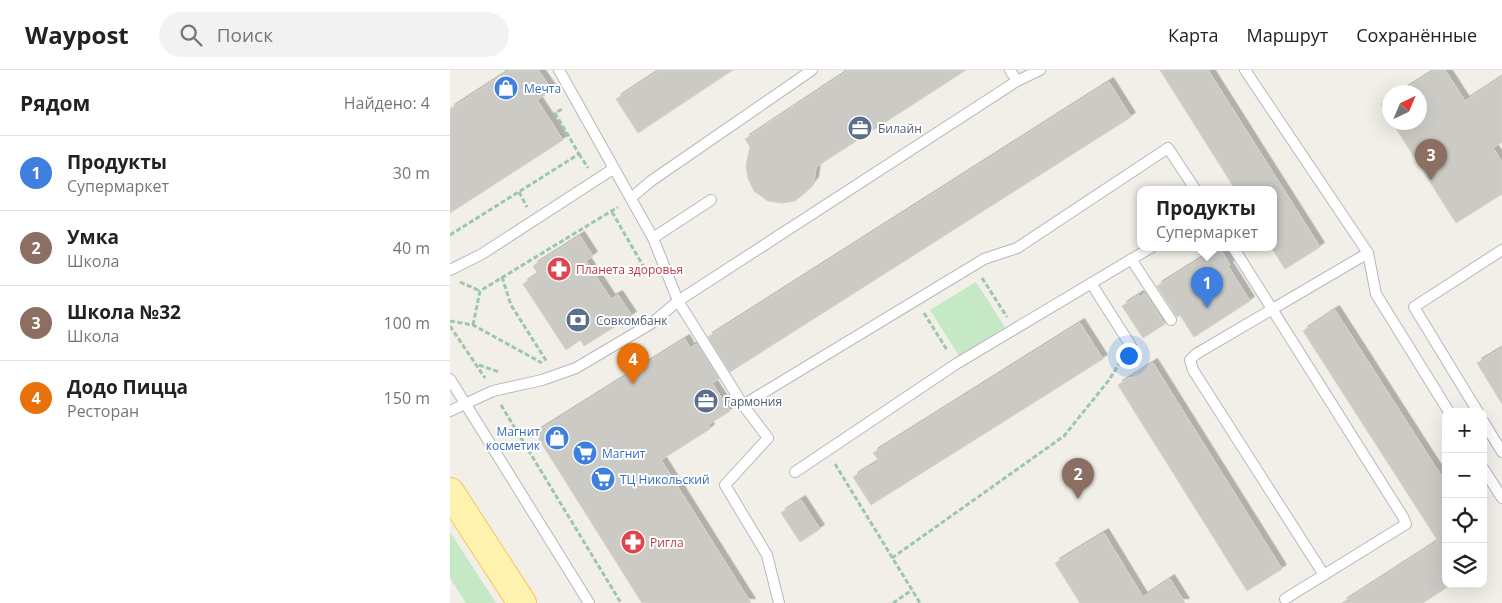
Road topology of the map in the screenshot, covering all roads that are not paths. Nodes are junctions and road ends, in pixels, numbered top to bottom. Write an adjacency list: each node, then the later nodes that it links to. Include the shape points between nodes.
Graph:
1 (559, 70): 7 (lane)
2 (812, 70): 9 (lane)
3 (1010, 70): 6 (lane)
4 (1040, 70): 6 (lane)
5 (1245, 70): 15 (lane)
6 (1017, 81): 19 (lane)
7 (614, 169): 9 (lane); 17 (lane, via 482,254)
8 (1193, 186): 25 (lane, via 1168,148 1017,248 973,265)
9 (631, 198): 11 (lane)
10 (711, 200): 11 (lane)
11 (653, 238): 19 (lane)
12 (1502, 250): 27 (lane, via 1414,307)
13 (1145, 251): 16 (lane)
14 (1236, 251): 20 (lane)
15 (1368, 253): 20 (lane); 26 (lane, via 1376,294)
16 (1131, 259): 18 (lane); 21 (lane)
17 (450, 270)
18 (1091, 283): 22 (lane); 31 (lane, via 956,364)
19 (678, 301): 24 (lane, via 652,323 576,368 493,391); 25 (lane)
20 (1274, 310): 35 (lane, via 1406,524); 35 (lane, via 1190,360 1192,370)
21 (1170, 320)
22 (1131, 346)
23 (450, 379): 24 (lane)
24 (465, 403): 28 (lane); 38 (lane)
25 (743, 405): 39 (lane, via 768,438 725,485 767,555)
26 (1447, 408)
27 (1476, 408)
28 (450, 411)
29 (1487, 428): 30 (lane)
30 (1502, 452)
31 (795, 472)
32 (1487, 474): 34 (lane)
33 (450, 492): 37 (main road)
34 (1502, 498)
35 (1324, 575): 36 (lane)
36 (1285, 599)
37 (522, 603)
38 (589, 603)
39 (779, 603)

